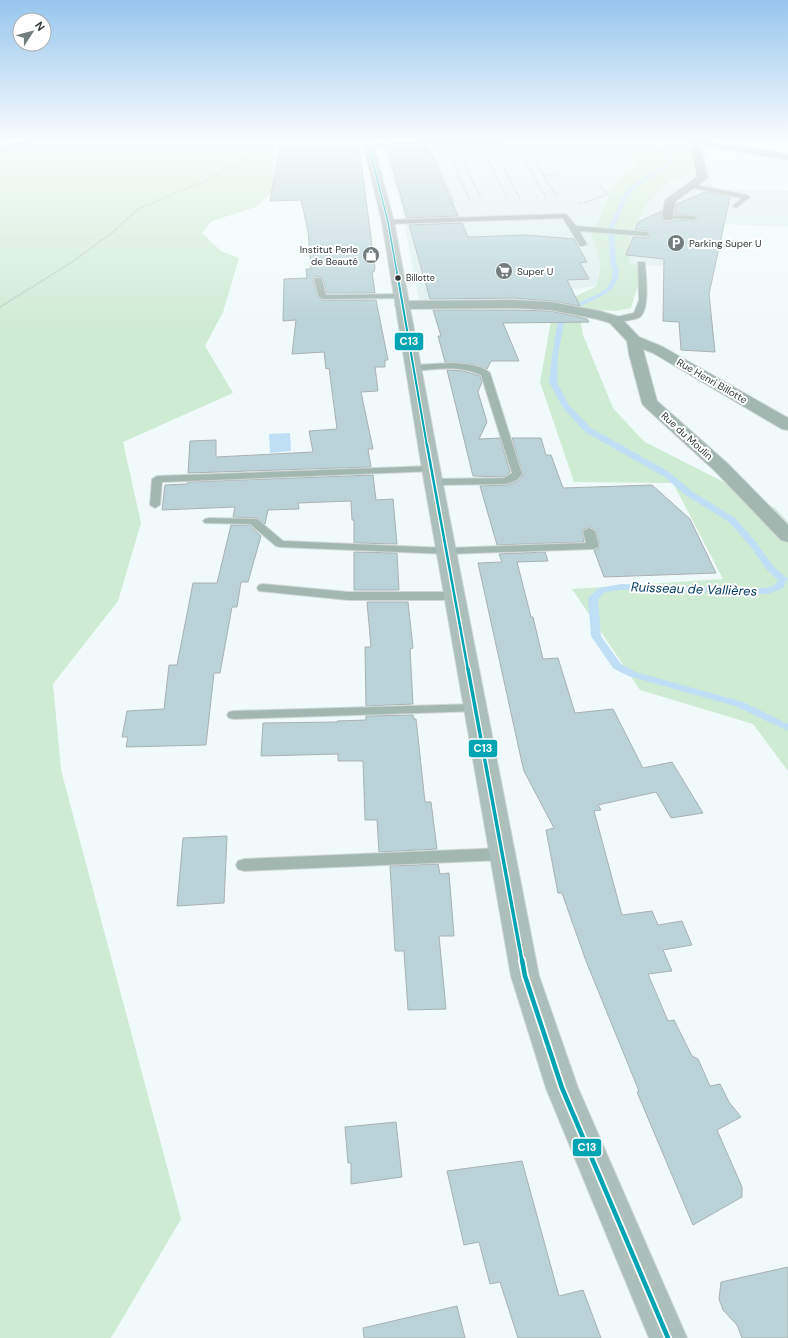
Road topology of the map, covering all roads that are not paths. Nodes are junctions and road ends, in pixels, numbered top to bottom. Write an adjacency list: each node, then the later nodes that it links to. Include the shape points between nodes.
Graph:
1 (383, 201): 7 (main road)
2 (671, 201): 5 (street)
3 (742, 201): 4 (lane)
4 (736, 206)
5 (668, 217): 6 (lane)
6 (694, 218)
7 (388, 222): 8 (lane, via 485,221 565,216); 13 (main road)
8 (574, 228): 9 (lane); 10 (lane)
9 (646, 234)
10 (583, 244)
11 (641, 264): 14 (lane, via 643,300 637,315)
12 (318, 280): 13 (lane, via 323,298)
13 (402, 300): 14 (street, via 551,306); 16 (main road)
14 (607, 318): 15 (street)
15 (634, 340): 17 (street, Rue Henri Billotte, via 658,350); 22 (street, Rue du Moulin, via 650,404 721,467)
16 (414, 368): 18 (main road); 18 (lane, via 468,366 485,373 517,474 506,481)
17 (788, 425)
18 (433, 476): 19 (lane, via 157,479); 23 (main road)
19 (155, 505)
20 (209, 521): 23 (lane, via 253,521 280,544)
21 (589, 531): 23 (lane, via 593,546)
22 (788, 536)
23 (447, 552): 25 (main road)
24 (263, 588): 25 (lane, via 348,596)
25 (455, 596): 26 (main road)
26 (475, 708): 27 (lane); 28 (main road)
27 (234, 714)
28 (503, 854): 29 (lane); 30 (main road, via 525,976 562,1088)
29 (244, 865)
30 (668, 1338)

